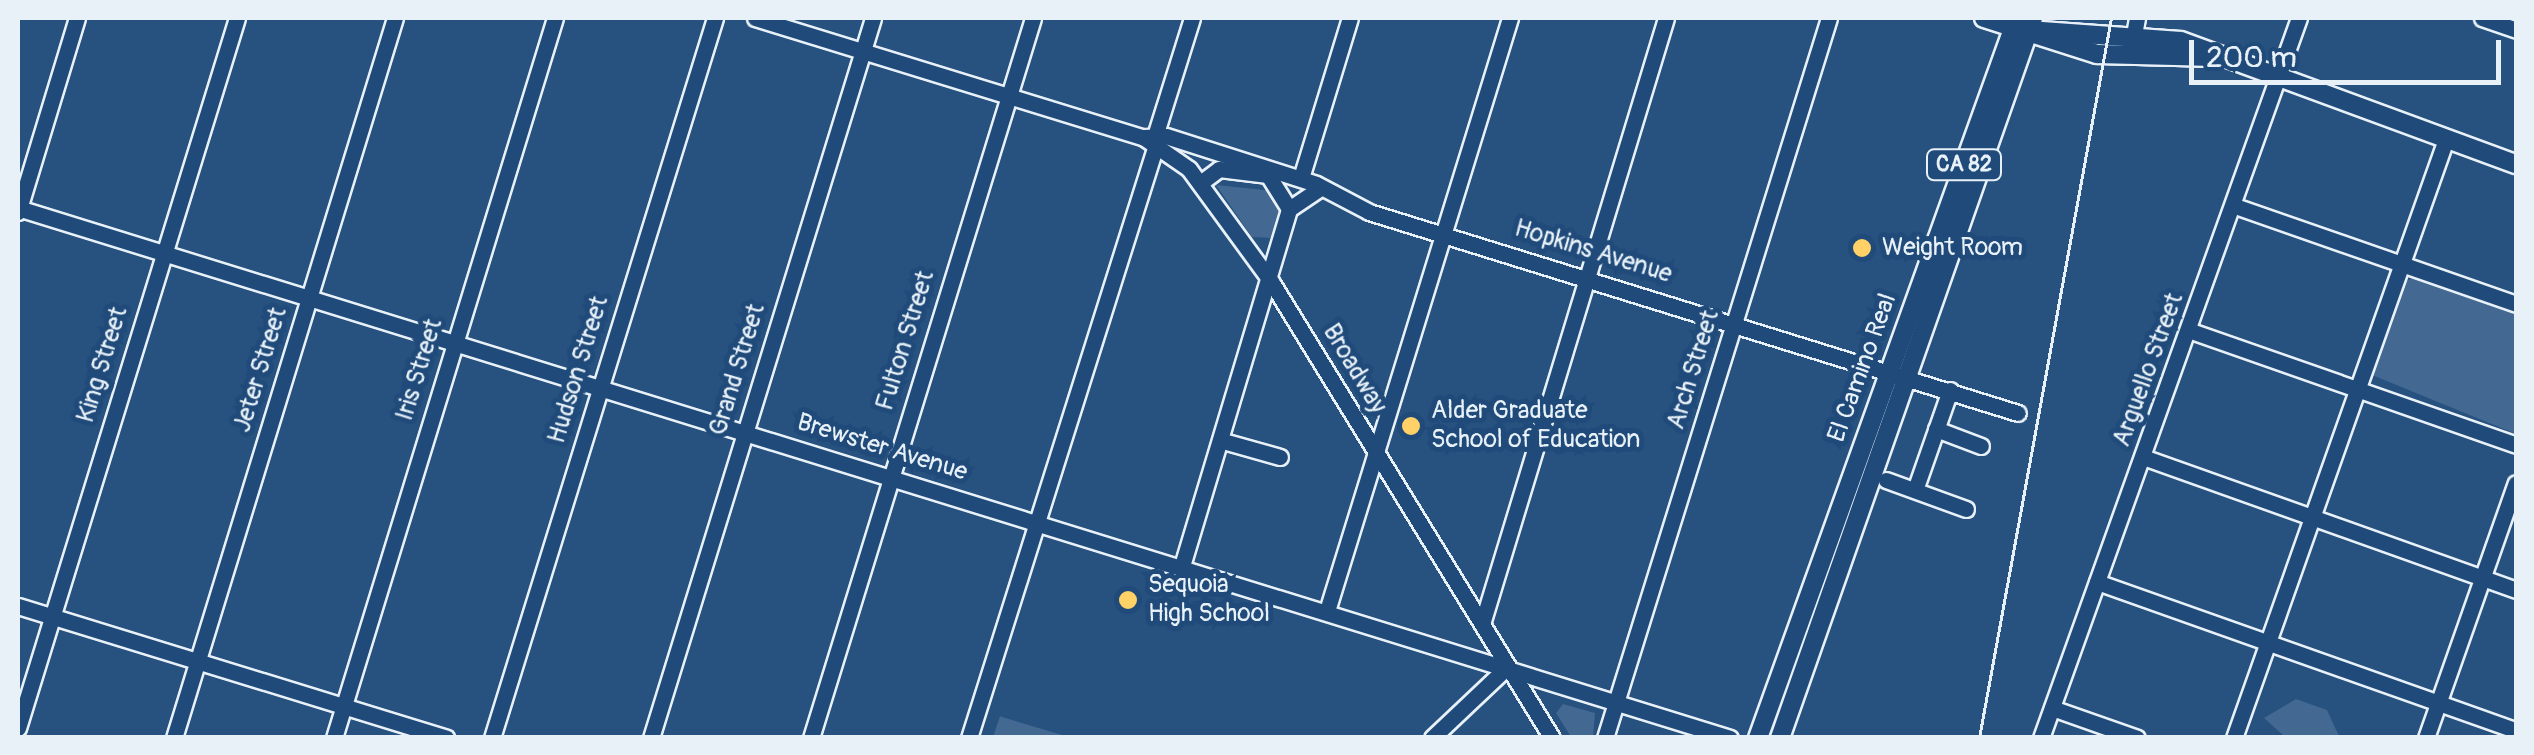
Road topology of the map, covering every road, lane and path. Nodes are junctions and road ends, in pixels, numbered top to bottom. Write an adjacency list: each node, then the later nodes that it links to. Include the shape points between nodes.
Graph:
1 (77, 18): 32 (street)
2 (237, 18): 37 (street, King Street)
3 (396, 18): 41 (street, Jeter Street)
4 (555, 18): 45 (street, Iris Street)
5 (715, 18): 47 (street, Hudson Street)
6 (755, 18): 20 (street, Hopkins Avenue)
7 (873, 18): 20 (street, Grand Street)
8 (1032, 18): 23 (street, Fulton Street)
9 (1192, 18): 24 (street)
10 (1350, 18): 28 (street)
11 (1510, 18): 35 (street)
12 (1666, 18): 39 (street)
13 (1829, 18): 43 (street, Arch Street)
14 (1984, 18): 17 (main road)
15 (2299, 18): 22 (street, Arguello Street)
16 (2482, 18): 19 (street)
17 (2023, 23): 18 (main road); 21 (main road, via 2097,54); 46 (main road, El Camino Real / CA 82)
18 (2136, 26): 21 (main road)
19 (2516, 30)
20 (863, 51): 23 (street, Hopkins Avenue); 52 (street, Grand Street)
21 (2214, 57): 22 (main road)
22 (2277, 80): 25 (main road); 31 (street, Arguello Street)
23 (1008, 95): 24 (street, Hopkins Avenue); 59 (street, Fulton Street)
24 (1152, 139): 27 (street, Hopkins Avenue, via 1192,146); 29 (street, Broadway); 65 (street)
25 (2446, 139): 26 (main road); 38 (street)
26 (2516, 164)
27 (1268, 175): 28 (street, Hopkins Avenue); 29 (street, Hopkins Avenue, via 1219,169); 33 (street)
28 (1301, 178): 30 (street, Hopkins Avenue)
29 (1203, 181): 34 (street, Broadway)
30 (1325, 191): 33 (street); 35 (street, Hopkins Avenue)
31 (2235, 206): 38 (street); 44 (street, Arguello Street)
32 (18, 210): 37 (street, Brewster Avenue)
33 (1289, 210): 36 (street)
34 (1227, 216): 36 (street, via 1251,246); 40 (street, Broadway)
35 (1445, 232): 39 (street, Hopkins Avenue); 56 (street)
36 (1281, 244): 40 (street)
37 (164, 253): 41 (street, Brewster Avenue); 72 (street, King Street)
38 (2403, 262): 42 (street); 49 (street)
39 (1588, 276): 43 (street, Hopkins Avenue); 73 (street)
40 (1272, 282): 53 (street); 56 (street, Broadway)
41 (309, 297): 45 (street, Brewster Avenue); 75 (street, Jeter Street)
42 (2516, 304)
43 (1735, 322): 46 (street, Hopkins Avenue); 77 (street, Arch Street)
44 (2191, 331): 49 (street); 58 (street, Arguello Street)
45 (455, 342): 47 (street, Brewster Avenue); 79 (street, Iris Street)
46 (1899, 374): 48 (street, Hopkins Avenue); 94 (main road, El Camino Real / CA 82); 95 (main road, El Camino Real / CA 82)
47 (600, 387): 52 (street, Brewster Avenue); 86 (street, Hudson Street)
48 (1950, 390): 50 (street, Hopkins Avenue); 51 (street)
49 (2356, 390): 54 (street); 64 (street)
50 (2018, 413)
51 (1936, 430): 55 (street); 62 (street)
52 (745, 432): 59 (street, Brewster Avenue); 87 (street, Grand Street)
53 (1223, 441): 57 (street); 66 (street)
54 (2516, 445)
55 (1981, 446)
56 (1376, 454): 71 (street); 73 (street, Broadway)
57 (1280, 457)
58 (2143, 457): 64 (street); 68 (street, Arguello Street)
59 (890, 476): 65 (street, Brewster Avenue); 88 (street, Fulton Street)
60 (1886, 480): 62 (street)
61 (2516, 483): 67 (street)
62 (1915, 490): 63 (street)
63 (1966, 508)
64 (2312, 520): 67 (street); 74 (street)
65 (1036, 521): 66 (street, Brewster Avenue); 89 (street)
66 (1182, 566): 71 (street, Brewster Avenue)
67 (2484, 578): 69 (street); 78 (street)
68 (2097, 582): 74 (street); 80 (street, Arguello Street)
69 (2516, 590)
70 (18, 606): 72 (street)
71 (1327, 612): 76 (street, Brewster Avenue)
72 (51, 617): 75 (street); 81 (street, King Street)
73 (1482, 624): 76 (street, Broadway)
74 (2265, 645): 78 (street); 98 (street)
75 (197, 662): 79 (street); 83 (street, Jeter Street)
76 (1507, 668): 77 (street, Brewster Avenue); 90 (street); 91 (street, Broadway)
77 (1616, 702): 92 (street, Arch Street); 93 (street, Brewster Avenue)
78 (2438, 704): 82 (street); 99 (street)
79 (344, 707): 84 (street, Iris Street); 85 (street)
80 (2052, 708): 96 (street, Arguello Street); 97 (street)
81 (18, 728)
82 (2516, 730)
83 (174, 738)
84 (334, 738)
85 (446, 738)
86 (492, 738)
87 (651, 738)
88 (810, 738)
89 (969, 738)
90 (1432, 738)
91 (1552, 738)
92 (1605, 738)
93 (1730, 738)
94 (1758, 738)
95 (1780, 738)
96 (2041, 738)
97 (2137, 738)
98 (2234, 738)
99 (2426, 738)

